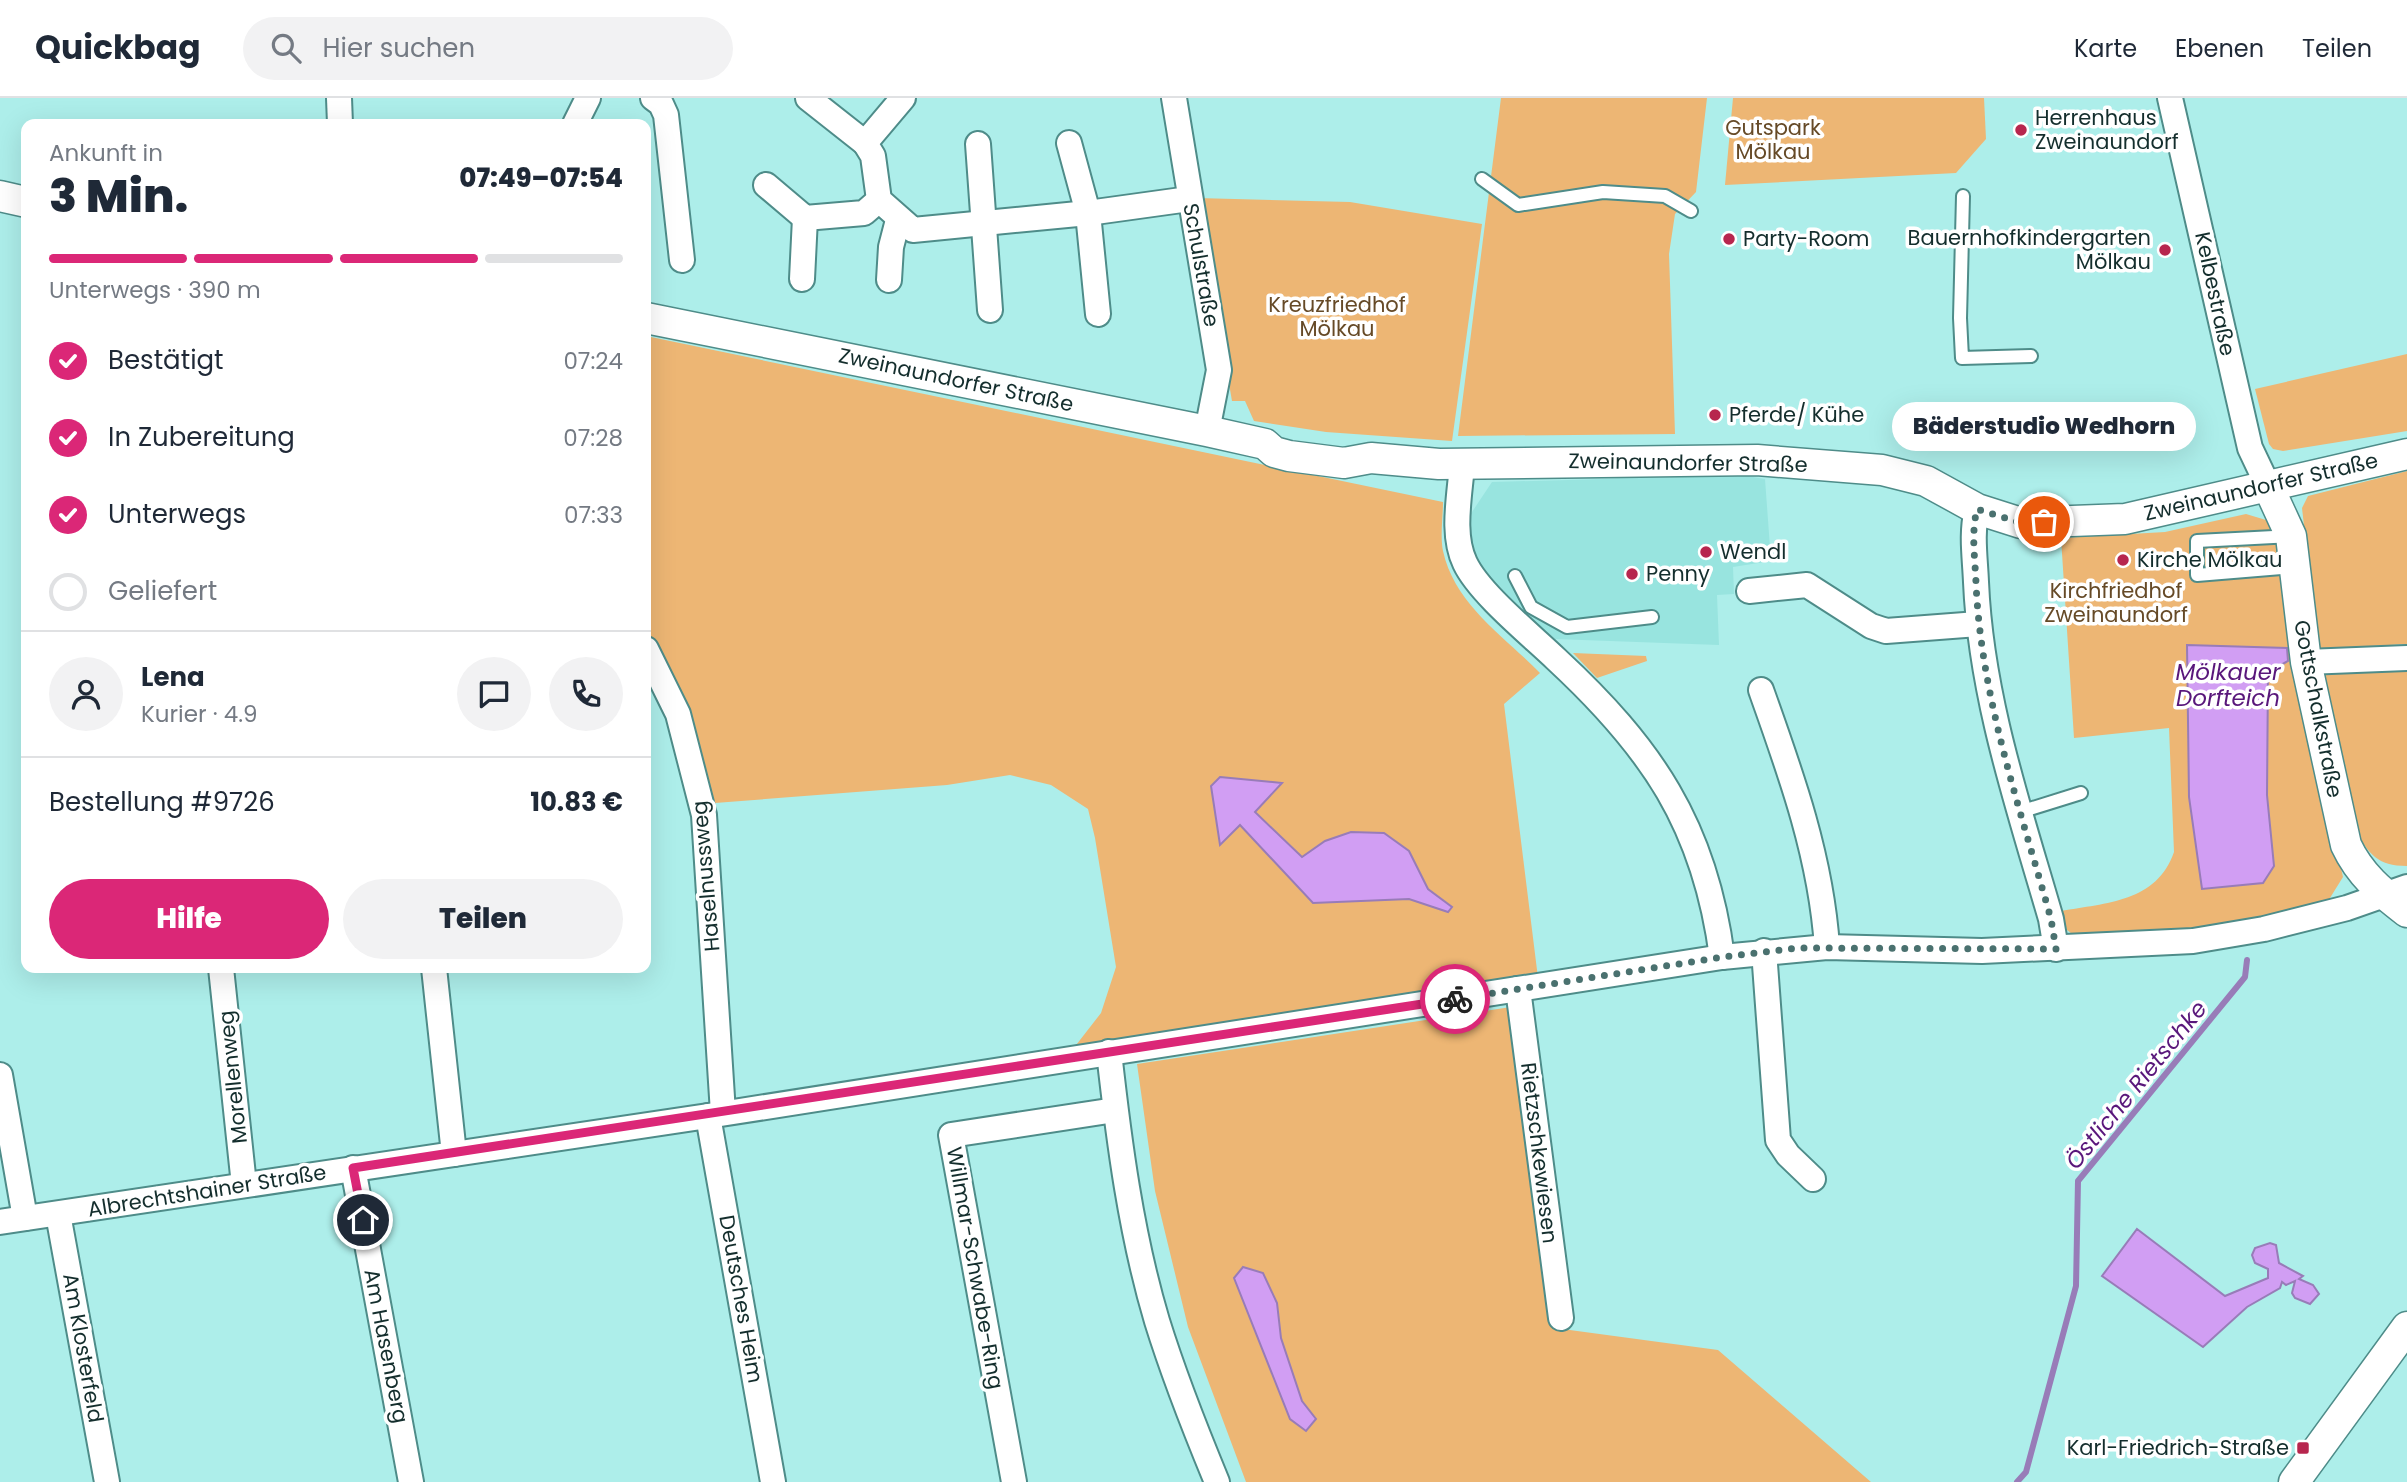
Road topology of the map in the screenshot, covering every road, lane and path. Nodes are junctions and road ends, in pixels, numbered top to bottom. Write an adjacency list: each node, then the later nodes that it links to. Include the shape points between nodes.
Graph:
1 (339, 98): 8 (street)
2 (588, 98): 9 (street)
3 (653, 98): 25 (street, via 666,115)
4 (808, 98): 10 (street)
5 (903, 98): 10 (street)
6 (1174, 98): 17 (street, Schulstraße)
7 (2170, 98): 35 (street, Kelbestraße, via 2250,448)
8 (340, 119)
9 (578, 119)
10 (865, 143): 18 (street, via 873,156)
11 (1069, 143): 21 (street)
12 (978, 144): 24 (street)
13 (1482, 179): 20 (lane, via 1518,205 1603,192 1665,197)
14 (766, 185): 22 (street)
15 (0, 196): 19 (street)
16 (1963, 196): 31 (lane, via 1962,358)
17 (1189, 199): 21 (street); 32 (street, Schulstraße, via 1219,370)
18 (879, 200): 22 (street, via 864,214); 23 (street)
19 (21, 201)
20 (1691, 211)
21 (1088, 214): 24 (street); 29 (street)
22 (805, 218): 26 (street)
23 (898, 220): 24 (street, via 919,231); 27 (street)
24 (986, 224): 28 (street)
25 (682, 260)
26 (802, 279)
27 (889, 280)
28 (990, 310)
29 (1098, 314)
30 (651, 319): 32 (street, Zweinaundorfer Straße)
31 (2031, 356)
32 (1207, 431): 34 (street, Zweinaundorfer Straße, via 1265,444 1332,445 1359,450 1371,458)
33 (2407, 454): 35 (street, Zweinaundorfer Straße)
34 (1462, 464): 36 (street, Zweinaundorfer Straße, via 1757,460 1882,470 1926,481); 53 (street, via 1458,534 1465,564 1487,592 1607,707 1663,781 1694,841)
35 (2268, 486): 36 (street, Zweinaundorfer Straße, via 2115,520 2021,523); 37 (street, Gottschalkstraße)
36 (1977, 509): 42 (street, via 1973,527)
37 (2291, 536): 38 (street, Gottschalkstraße); 38 (lane, via 2196,541 2197,575)
38 (2295, 567): 45 (street, Gottschalkstraße)
39 (1514, 576): 41 (lane, via 1531,607 1567,627)
40 (1749, 591): 42 (street, via 1807,585 1886,631)
41 (1652, 617)
42 (1978, 624): 48 (street, via 1996,726)
43 (2407, 658): 45 (street)
44 (651, 659): 60 (street, Haselnussweg, via 678,714 704,815)
45 (2306, 662): 49 (street, Gottschalkstraße, via 2346,845 2355,865)
46 (1761, 690): 50 (street, via 1798,793 1813,853)
47 (2081, 793): 48 (lane)
48 (2020, 812): 51 (street)
49 (2400, 898): 51 (street, Albrechtshainer Straße, via 2205,939)
50 (1827, 947): 51 (street, Albrechtshainer Straße); 52 (street, Albrechtshainer Straße)
51 (2056, 949)
52 (1764, 951): 53 (street, Albrechtshainer Straße); 63 (street, via 1778,1140)
53 (1723, 957): 56 (street, Albrechtshainer Straße)
54 (221, 973): 64 (street, Morellenweg)
55 (435, 973): 61 (street)
56 (1518, 989): 57 (street, Albrechtshainer Straße); 68 (street, Rietzschkewiesen)
57 (1109, 1052): 59 (street); 60 (street, Albrechtshainer Straße)
58 (0, 1075): 66 (street)
59 (1115, 1110): 73 (street, Willmar-Schwabe-Ring, via 951,1135); 74 (street, via 1135,1233 1156,1319 1185,1407)
60 (715, 1114): 61 (street, Albrechtshainer Straße); 72 (street, Deutsches Heim)
61 (454, 1154): 62 (street, Albrechtshainer Straße)
62 (353, 1168): 64 (street, Albrechtshainer Straße); 71 (street, Am Hasenberg)
63 (1813, 1179)
64 (244, 1185): 65 (street, Albrechtshainer Straße)
65 (58, 1214): 66 (street, Albrechtshainer Straße); 70 (street, Am Klosterfeld)
66 (25, 1218): 67 (street, Albrechtshainer Straße)
67 (0, 1222)
68 (1561, 1318)
69 (2407, 1327): 75 (street)
70 (107, 1482)
71 (411, 1482)
72 (774, 1482)
73 (1014, 1482)
74 (1217, 1482)
75 (2294, 1482)

